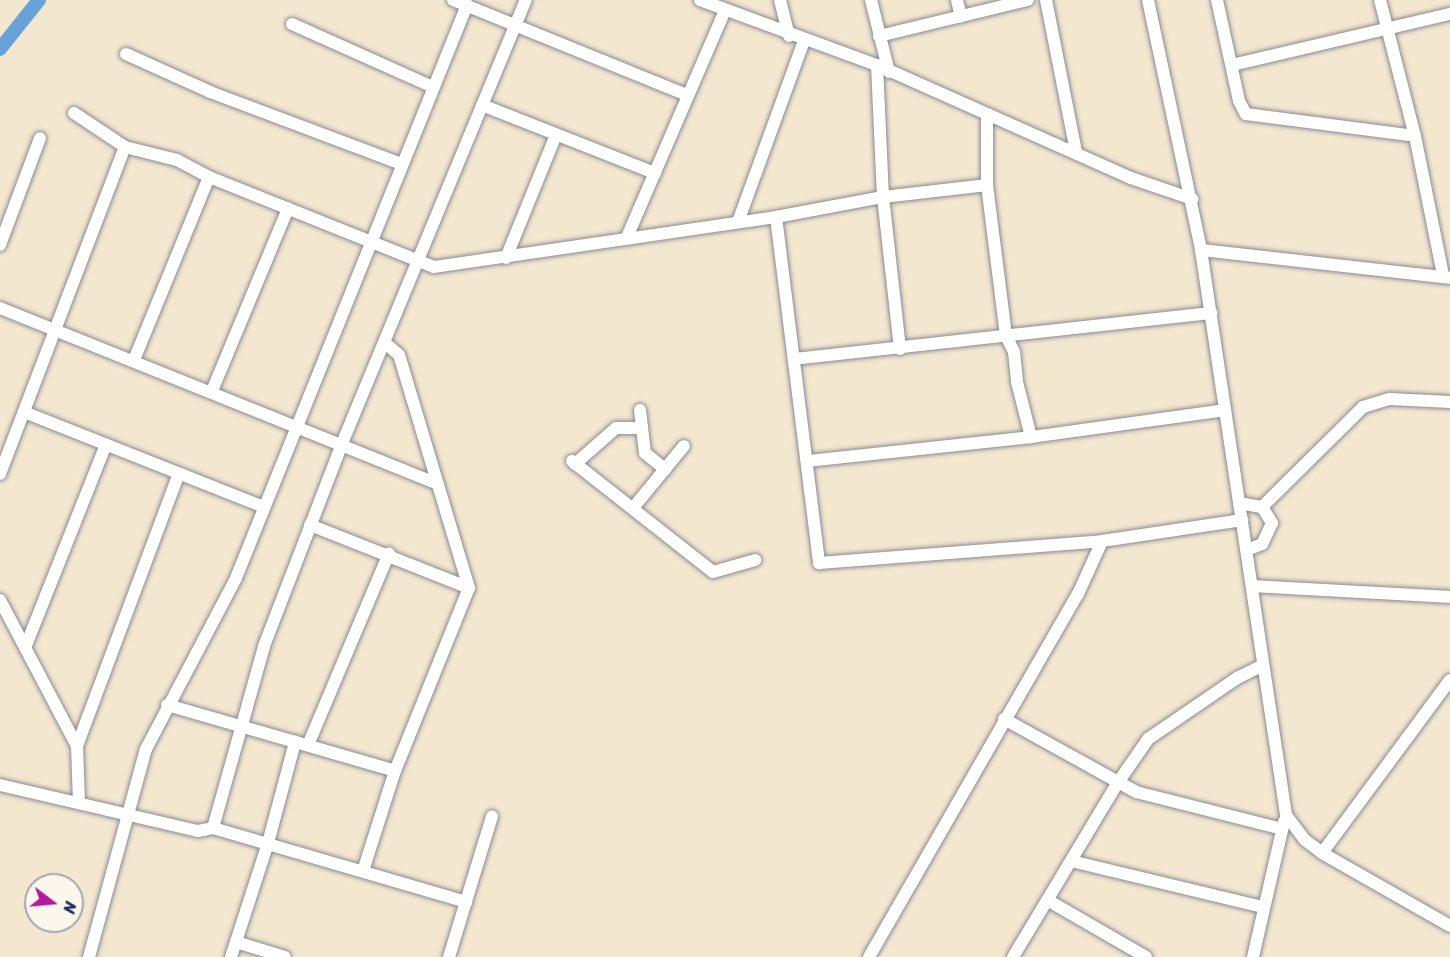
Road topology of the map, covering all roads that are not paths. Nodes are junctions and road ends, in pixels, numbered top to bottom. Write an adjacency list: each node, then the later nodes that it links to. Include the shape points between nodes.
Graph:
1 (453, 0): 12 (street)
2 (526, 0): 17 (street)
3 (700, 0): 13 (street)
4 (780, 0): 19 (street)
5 (871, 0): 20 (street)
6 (957, 0): 15 (street)
7 (1028, 0): 15 (street)
8 (1046, 0): 35 (street)
9 (1148, 0): 41 (street)
10 (1217, 0): 24 (street)
11 (1380, 0): 18 (street)
12 (467, 5): 17 (street); 26 (street)
13 (725, 11): 19 (street); 27 (street)
14 (1450, 14): 18 (street)
15 (961, 17): 20 (street)
16 (292, 24): 26 (street)
17 (515, 26): 27 (street); 28 (street)
18 (1386, 29): 24 (street); 32 (street)
19 (789, 36): 21 (street)
20 (879, 36): 25 (street)
21 (804, 41): 23 (street); 44 (street)
22 (126, 54): 36 (street, via 210,92)
23 (877, 65): 25 (street); 40 (street)
24 (1232, 65): 32 (street, via 1239,101 1246,114)
25 (889, 72): 30 (street)
26 (433, 87): 36 (street)
27 (687, 95): 37 (street)
28 (482, 105): 31 (street); 51 (street)
29 (74, 113): 34 (street)
30 (987, 114): 35 (street); 39 (street)
31 (556, 135): 37 (street); 50 (street)
32 (1415, 136): 47 (street)
33 (40, 138): 48 (street)
34 (125, 147): 38 (street, via 177,160); 55 (street)
35 (1077, 152): 41 (street, via 1131,178)
36 (402, 164): 46 (street)
37 (655, 173): 45 (street)
38 (209, 177): 42 (street); 60 (street)
39 (987, 185): 40 (street); 56 (street)
40 (883, 197): 43 (street); 58 (street)
41 (1192, 199): 49 (street)
42 (288, 208): 46 (street); 61 (street)
43 (776, 217): 44 (street); 59 (street)
44 (738, 222): 45 (street)
45 (627, 237): 50 (street)
46 (372, 241): 51 (street); 66 (street)
47 (1445, 244): 52 (street)
48 (0, 245)
49 (1201, 250): 52 (street); 54 (street)
50 (506, 258): 51 (street, via 434,267)
51 (417, 259): 57 (street)
52 (1447, 277)
53 (0, 308): 55 (street)
54 (1210, 313): 56 (street); 64 (street)
55 (57, 332): 60 (street); 65 (street)
56 (1006, 336): 58 (street); 68 (street, via 1014,352)
57 (385, 343): 70 (street); 76 (street, via 399,355)
58 (900, 350): 59 (street)
59 (794, 359): 72 (street)
60 (134, 360): 61 (street)
61 (212, 392): 66 (street)
62 (1450, 402): 79 (street, via 1390,399 1363,407)
63 (640, 410): 67 (street)
64 (1225, 410): 68 (street); 77 (street)
65 (24, 412): 69 (street); 75 (street)
66 (298, 427): 70 (street); 78 (street)
67 (642, 428): 73 (street, via 645,453); 80 (street, via 616,428 573,463)
68 (1031, 437): 72 (street)
69 (106, 444): 74 (street); 91 (street)
70 (341, 446): 76 (street); 82 (street)
71 (684, 446): 73 (street)
72 (808, 461): 83 (street, via 817,557 822,565)
73 (665, 469): 80 (street)
74 (179, 473): 78 (street); 98 (street)
75 (0, 474)
76 (438, 484): 88 (street)
77 (1239, 503): 79 (street); 81 (street)
78 (264, 507): 94 (street, via 236,578)
79 (1262, 507): 84 (street, via 1269,513 1271,531 1262,544)
80 (633, 508): 86 (street, via 713,572)
81 (1242, 520): 83 (street); 84 (street)
82 (310, 525): 85 (street); 96 (street, via 264,646)
83 (1102, 541): 95 (street, via 1077,594)
84 (1247, 550): 87 (street)
85 (389, 553): 88 (street); 99 (street)
86 (755, 560)
87 (1253, 586): 89 (street); 92 (street)
88 (469, 588): 100 (street)
89 (1450, 597)
90 (0, 600): 91 (street)
91 (25, 648): 98 (street)
92 (1262, 666): 101 (street, via 1237,678 1148,739); 105 (street)
93 (1450, 680): 110 (street)
94 (167, 705): 96 (street); 104 (street, via 146,749)
95 (1004, 719): 101 (street); 122 (street)
96 (240, 726): 97 (street); 107 (street)
97 (295, 742): 99 (street); 109 (street)
98 (77, 746): 103 (street)
99 (308, 746): 100 (street)
100 (395, 771): 112 (street)
101 (1117, 784): 108 (street, via 1181,805); 111 (street)
102 (0, 785): 103 (street)
103 (79, 803): 104 (street)
104 (129, 814): 107 (street, via 198,831); 118 (street)
105 (1286, 815): 108 (street); 110 (street, via 1305,840)
106 (492, 816): 114 (street)
107 (213, 828): 109 (street)
108 (1282, 829): 115 (street)
109 (268, 843): 112 (street); 117 (street)
110 (1322, 853): 116 (street)
111 (1071, 861): 113 (street); 115 (street)
112 (363, 871): 114 (street)
113 (1049, 901): 123 (street); 124 (street)
114 (466, 902): 121 (street)
115 (1262, 907): 125 (street)
116 (1450, 926)
117 (236, 942): 119 (street); 120 (street)
118 (89, 957)
119 (231, 957)
120 (285, 957)
121 (449, 957)
122 (869, 957)
123 (1013, 957)
124 (1146, 957)
125 (1253, 957)

